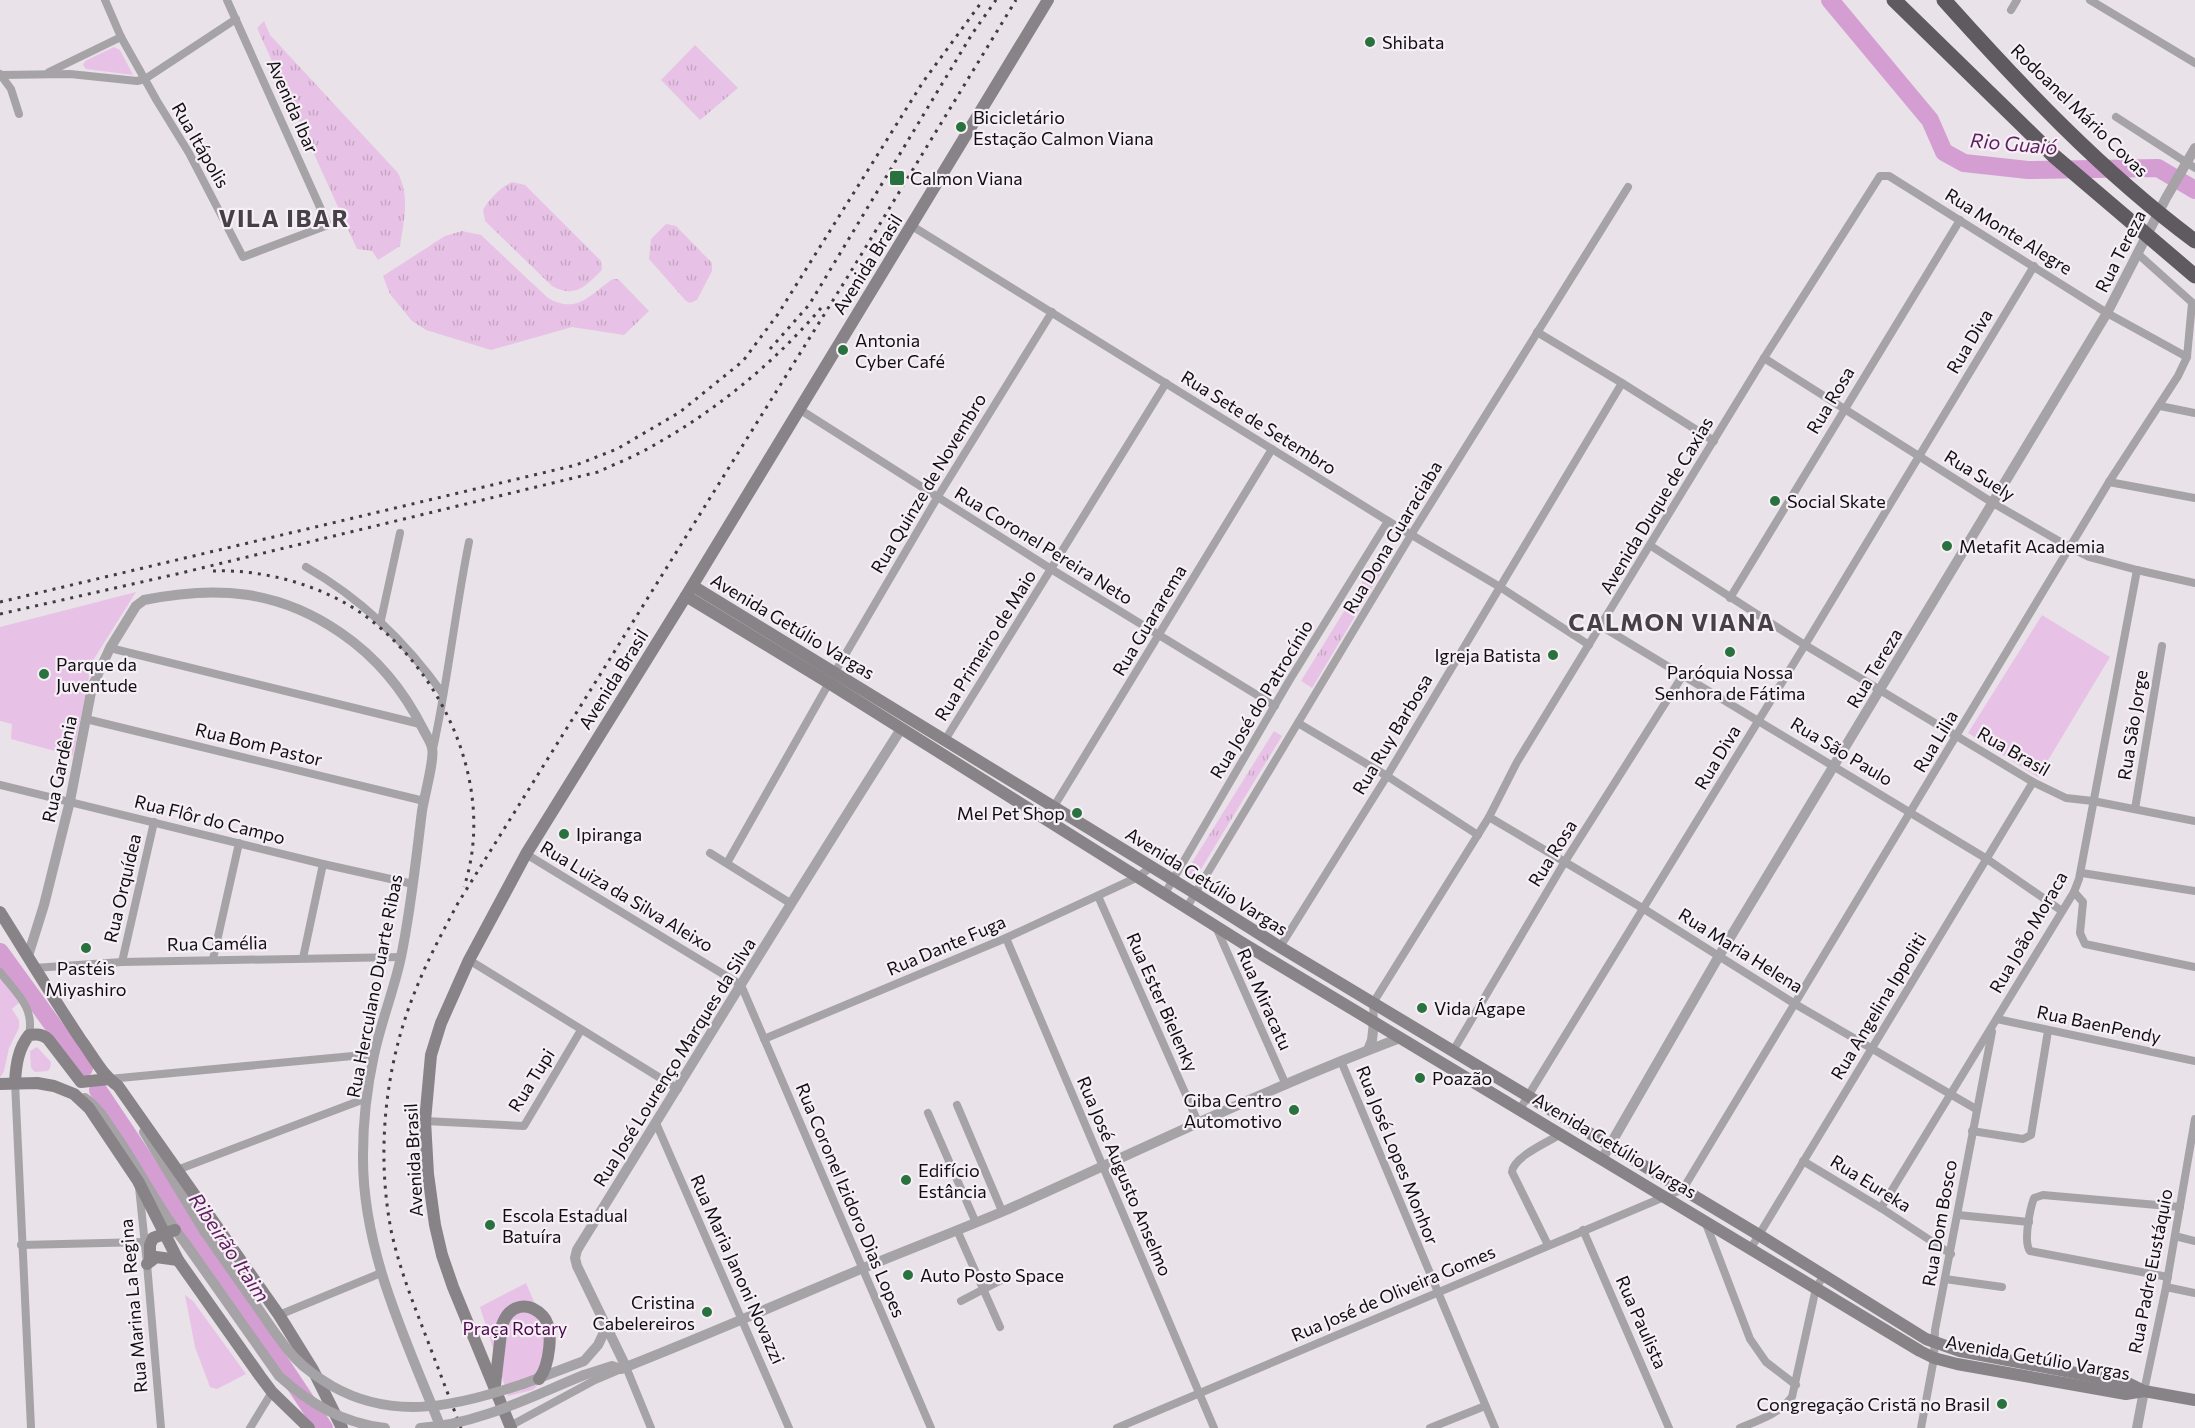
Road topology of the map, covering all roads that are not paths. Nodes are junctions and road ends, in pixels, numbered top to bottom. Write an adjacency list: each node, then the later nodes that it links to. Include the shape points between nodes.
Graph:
1 (105, 0): 10 (street, Rua Itápolis)
2 (227, 0): 9 (street, Avenida Ibar)
3 (1048, 0): 23 (main road, Avenida Brasil)
4 (1894, 0): 27 (highway, bridge, via 2054,156)
5 (1944, 0): 24 (highway, Rodoanel Mário Covas, bridge, via 2034,99)
6 (2017, 0): 8 (street)
7 (2091, 0): 11 (street)
8 (2011, 10)
9 (236, 19): 14 (street); 22 (street, Avenida Ibar)
10 (121, 37): 12 (street); 14 (street, Rua Itápolis)
11 (2195, 63)
12 (47, 73): 13 (street); 14 (street, via 131,81)
13 (0, 75): 15 (street, via 11,89)
14 (145, 78): 22 (street, Rua Itápolis, via 243,257)
15 (19, 114)
16 (2116, 117): 18 (street)
17 (2195, 148): 18 (street, Rua Tereza)
18 (2190, 165): 25 (street, Rua Tereza, via 2180,173)
19 (1876, 179): 21 (street, Rua Monte Alegre, via 1884,174 1889,176); 33 (street, Avenida Duque de Caxias)
20 (1628, 187): 31 (street, Rua Dona Guaraciaba)
21 (1960, 220): 26 (street, Rua Monte Alegre); 37 (street, Rua Rosa)
22 (328, 225)
23 (912, 226): 29 (street, Rua Sete de Setembro); 38 (main road, Avenida Brasil)
24 (2195, 241)
25 (2138, 254): 28 (street); 30 (street, Rua Tereza)
26 (2034, 266): 30 (street, Rua Monte Alegre); 42 (street, Rua Diva)
27 (2195, 276)
28 (2194, 304): 32 (street, Rua Lilia)
29 (1052, 312): 34 (street, Rua Sete de Setembro); 44 (street, Rua Quinze de Novembro)
30 (2107, 313): 32 (street, Rua Monte Alegre); 46 (street, Rua Tereza)
31 (1537, 332): 35 (street); 49 (street, Rua Dona Guaraciaba)
32 (2187, 357): 36 (street, Rua Lilia)
33 (1764, 358): 37 (street, Rua Suely); 40 (street, Avenida Duque de Caxias)
34 (1166, 383): 41 (street, Rua Sete de Setembro); 54 (street, Rua Primeiro de Maio)
35 (1622, 383): 40 (street); 57 (street, Rua Ruy Barbosa)
36 (2160, 406): 39 (street); 43 (street, Rua Lilia)
37 (1844, 408): 42 (street, Rua Suely); 59 (street, Rua Rosa)
38 (799, 409): 44 (street, Rua Coronel Pereira Neto); 58 (main road, Avenida Brasil)
39 (2195, 413)
40 (1714, 441): 51 (street, Avenida Duque de Caxias)
41 (1272, 449): 47 (street, Rua Sete de Setembro); 62 (street, Rua Guararema)
42 (1918, 456): 46 (street, Rua Suely); 64 (street, Rua Diva)
43 (2109, 482): 45 (street); 52 (street, Rua Lilia)
44 (937, 498): 54 (street, Rua Coronel Pereira Neto); 68 (street, Rua Quinze de Novembro)
45 (2195, 498)
46 (1993, 503): 52 (street, Rua Suely); 69 (street, Rua Tereza)
47 (1388, 521): 49 (street, Rua Sete de Setembro); 71 (street, Rua José do Patrocínio)
48 (400, 533): 60 (street)
49 (1411, 535): 57 (street, Rua Sete de Setembro); 74 (street, Rua Dona Guaraciaba)
50 (469, 542): 70 (street, Rua Herculano Duarte Ribas)
51 (1651, 546): 59 (street, Rua Brasil); 61 (street, Avenida Duque de Caxias)
52 (2071, 548): 55 (street, Rua Suely); 77 (street, Rua Lilia)
53 (306, 567): 60 (street)
54 (1051, 569): 62 (street, Rua Coronel Pereira Neto); 78 (street, Rua Primeiro de Maio)
55 (2137, 570): 56 (street, Rua Suely); 86 (street, Rua João Moraca)
56 (2195, 583)
57 (1500, 587): 63 (street, Rua Sete de Setembro); 81 (street, Rua Ruy Barbosa)
58 (689, 591): 68 (main road, Avenida Getúlio Vargas); 96 (main road, Avenida Brasil)
59 (1730, 598): 64 (street, Rua Brasil)
60 (381, 620): 70 (street)
61 (1600, 626): 63 (street, Avenida Duque de Caxias); 67 (street, Rua São Paulo)
62 (1160, 634): 71 (street, Rua Coronel Pereira Neto); 87 (street, Rua Guararema)
63 (1589, 645): 90 (street, Avenida Duque de Caxias, via 1517,762)
64 (1805, 645): 69 (street, Rua Brasil); 73 (street, Rua Diva)
65 (2162, 646): 88 (street, Rua São Jorge)
66 (110, 648): 72 (street, Rua Gardênia, via 98,670); 75 (street); 75 (street, Rua Gardênia, via 136,606 144,600 207,592 263,597 322,620 353,641 380,666)
67 (1683, 675): 73 (street, Rua São Paulo); 99 (street, Rua Rosa)
68 (832, 677): 76 (main road, Avenida Getúlio Vargas); 78 (main road, Avenida Getúlio Vargas); 98 (street, Rua Quinze de Novembro)
69 (1880, 690): 77 (street, Rua Brasil); 80 (street, Rua Tereza)
70 (443, 694): 79 (street, Rua Herculano Duarte Ribas)
71 (1275, 706): 104 (street, Rua José do Patrocínio)
72 (86, 719): 84 (street, Rua Gardênia); 85 (street, Rua Bom Pastor)
73 (1759, 720): 80 (street, Rua São Paulo); 113 (street, Rua Diva)
74 (1298, 723): 81 (street); 109 (street, Rua Dona Guaraciaba)
75 (420, 724): 79 (street)
76 (901, 729): 78 (main road, via 912,726); 103 (main road, Avenida Getúlio Vargas); 111 (street, Rua José Lourenço Marques da Silva)
77 (1957, 736): 82 (street, Rua Brasil); 89 (street, Rua Lilia)
78 (945, 740): 87 (main road, Avenida Getúlio Vargas)
79 (433, 749): 85 (street, Rua Herculano Duarte Ribas)
80 (1834, 766): 89 (street, Rua São Paulo); 119 (street, Rua Tereza)
81 (1387, 776): 93 (street); 118 (street, Rua Ruy Barbosa)
82 (2033, 782): 86 (street, Rua Brasil, via 2066,798); 97 (street, Rua Angelina Ippoliti)
83 (0, 785): 84 (street, Rua Flôr do Campo)
84 (70, 801): 92 (street, Rua Flôr do Campo); 124 (street, Rua Gardênia)
85 (424, 801): 105 (street, Rua Herculano Duarte Ribas)
86 (2093, 801): 88 (street, Rua Brasil); 102 (street, Rua João Moraca)
87 (1053, 808): 101 (main road, Avenida Getúlio Vargas)
88 (2135, 809): 91 (street, Rua Brasil)
89 (1911, 812): 97 (street, Rua São Paulo); 130 (street, Rua Lilia)
90 (1489, 817): 93 (street, Avenida Duque de Caxias); 99 (street, Rua Maria Helena)
91 (2195, 821)
92 (154, 822): 94 (street, Rua Flôr do Campo); 125 (street, Rua Orquídea)
93 (1478, 835): 129 (street, Avenida Duque de Caxias)
94 (239, 843): 100 (street, Rua Flôr do Campo); 122 (street)
95 (710, 853): 98 (street)
96 (526, 854): 123 (main road, Avenida Brasil); 128 (street, Rua Luiza da Silva Aleixo)
97 (1987, 859): 114 (street, Rua São Paulo); 138 (street, Rua Angelina Ippoliti)
98 (727, 863): 111 (street)
99 (1564, 863): 113 (street, Rua Maria Helena); 140 (street, Rua Rosa)
100 (323, 864): 105 (street, Rua Flôr do Campo); 121 (street)
101 (1151, 867): 103 (street, Rua Dante Fuga); 104 (main road, Avenida Getúlio Vargas)
102 (2082, 873): 106 (street); 107 (street, Rua João Moraca)
103 (1138, 877): 108 (main road, Avenida Getúlio Vargas); 110 (street, Rua Dante Fuga)
104 (1173, 880): 108 (street, Rua José do Patrocínio); 109 (main road, Avenida Getúlio Vargas)
105 (413, 884): 120 (street, Rua Herculano Duarte Ribas)
106 (2195, 891)
107 (2074, 892): 114 (street, Rua João Moraca); 126 (street, via 2083,902 2080,933 2085,944)
108 (1164, 894): 112 (main road, Avenida Getúlio Vargas)
109 (1196, 894): 112 (street, Rua Dona Guaraciaba); 118 (main road, Avenida Getúlio Vargas)
110 (1098, 896): 117 (street, Rua Dante Fuga); 159 (street, Rua Ester Bielenky)
111 (790, 903): 128 (street, Rua José Lourenço Marques da Silva)
112 (1187, 907): 116 (main road, Avenida Getúlio Vargas)
113 (1644, 909): 119 (street, Rua Maria Helena); 151 (street, Rua Diva)
114 (2062, 910): 132 (street, Rua João Moraca)
115 (0, 912): 124 (main road)
116 (1216, 926): 131 (main road, Avenida Getúlio Vargas); 147 (street, Rua Miracatu)
117 (1006, 938): 137 (street, Rua Dante Fuga); 166 (street, Rua José Augusto Anselmo)
118 (1280, 947): 129 (main road, Avenida Getúlio Vargas)
119 (1719, 956): 130 (street, Rua Maria Helena); 163 (street, Rua Tereza)
120 (400, 957): 121 (street, Rua Camélia); 141 (street, Rua Herculano Duarte Ribas)
121 (303, 958): 122 (street, Rua Camélia)
122 (213, 959): 125 (street, Rua Camélia)
123 (469, 960): 133 (street); 158 (main road, Avenida Brasil, via 431,1055)
124 (31, 962): 125 (street, Rua Camélia); 144 (main road)
125 (122, 962)
126 (2195, 967)
127 (0, 972): 135 (street, via 30,1013)
128 (741, 985): 137 (street, Rua Coronel Izidoro Dias Lopes); 148 (street, Rua José Lourenço Marques da Silva)
129 (1373, 1003): 131 (street); 140 (main road, Avenida Getúlio Vargas)
130 (1795, 1004): 138 (street, Rua Maria Helena); 168 (street, Rua Lilia)
131 (1374, 1022): 136 (main road, Avenida Getúlio Vargas); 139 (street)
132 (1995, 1022): 134 (street, Rua BaenPendy); 150 (street, Rua João Moraca); 155 (street, Rua Dom Bosco)
133 (581, 1030): 148 (street); 158 (street, Rua Tupi, via 524,1126)
134 (2048, 1031): 143 (street, Rua BaenPendy); 161 (street, via 2031,1135 2023,1139)
135 (29, 1035): 144 (main road, via 48,1039 81,1082); 145 (main road, via 18,1056)
136 (1400, 1038): 139 (street); 154 (main road, Avenida Getúlio Vargas)
137 (764, 1039): 191 (street, Rua Coronel Izidoro Dias Lopes)
138 (1872, 1049): 150 (street, Rua Maria Helena); 165 (street, Rua Angelina Ippoliti)
139 (1368, 1050): 142 (street)
140 (1453, 1051): 151 (main road, Avenida Getúlio Vargas)
141 (374, 1054): 144 (street); 152 (street, Rua Herculano Duarte Ribas)
142 (1341, 1061): 147 (street); 201 (street, Rua José Lopes Monhor)
143 (2195, 1061)
144 (103, 1080): 167 (main road, via 118,1086); 211 (street, bridge, via 145,1134 204,1231 276,1334 307,1370 349,1395 385,1405 428,1407 467,1401)
145 (15, 1082): 146 (main road); 149 (main road, via 54,1086); 185 (street)
146 (0, 1084)
147 (1286, 1084): 159 (street)
148 (678, 1089): 160 (street, Rua José Lourenço Marques da Silva)
149 (74, 1094): 169 (main road, via 89,1108); 169 (street, via 84,1097 99,1111)
150 (1949, 1094): 155 (street, Rua Maria Helena); 172 (street, Rua João Moraca)
151 (1528, 1097): 154 (street, Rua Diva); 163 (main road, Avenida Getúlio Vargas)
152 (367, 1098): 167 (street); 192 (street, Rua Herculano Duarte Ribas, via 363,1155 370,1223)
153 (957, 1105): 173 (street)
154 (1520, 1109): 162 (main road, Avenida Getúlio Vargas)
155 (1976, 1109): 161 (street, Rua Dom Bosco)
156 (928, 1113): 176 (street)
157 (2195, 1119): 171 (street, Rua Padre Eustáquio)
158 (425, 1121): 213 (main road, Avenida Brasil, via 428,1174 442,1255)
159 (1198, 1122): 166 (street)
160 (656, 1123): 205 (street, Rua Maria Janoni Novazzi); 206 (street, Rua José Lourenço Marques da Silva, via 575,1258)
161 (1972, 1131): 174 (street, Rua Dom Bosco)
162 (1561, 1134): 164 (main road, Avenida Getúlio Vargas); 186 (street, via 1512,1166)
163 (1610, 1145): 164 (street, Rua Tereza); 168 (main road, Avenida Getúlio Vargas)
164 (1602, 1159): 170 (main road, Avenida Getúlio Vargas)
165 (1803, 1161): 172 (street, Rua Eureka); 181 (street, Rua Angelina Ippoliti)
166 (1103, 1166): 173 (street); 216 (street, Rua José Augusto Anselmo)
167 (177, 1170): 204 (main road)
168 (1683, 1189): 170 (street, Rua José de Oliveira Gomes); 181 (main road, Avenida Getúlio Vargas)
169 (146, 1190): 180 (main road); 184 (street, Rua Marina La Regina)
170 (1664, 1196): 175 (main road, Avenida Getúlio Vargas); 179 (street, Rua José de Oliveira Gomes)
171 (2180, 1207): 177 (street, via 2043,1195 2034,1198); 182 (street, Rua Padre Eustáquio)
172 (1881, 1208): 188 (street, Rua Eureka)
173 (1002, 1211): 176 (street)
174 (1958, 1215): 177 (street); 188 (street, Rua Dom Bosco)
175 (1705, 1220): 187 (main road, Avenida Getúlio Vargas); 212 (street, via 1750,1339 1766,1362)
176 (976, 1222): 178 (street)
177 (2029, 1222): 195 (street, via 2030,1251)
178 (957, 1230): 191 (street); 200 (street)
179 (1583, 1230): 186 (street, Rua José de Oliveira Gomes); 235 (street, Rua Paulista)
180 (169, 1232): 189 (main road); 190 (main road, via 151,1242); 225 (street, bridge, via 186,1244 279,1376 294,1390 327,1412)
181 (1759, 1235): 187 (street, Rua Angelina Ippoliti); 193 (main road, Avenida Getúlio Vargas)
182 (2175, 1236): 183 (street); 195 (street, Rua Padre Eustáquio)
183 (2195, 1240)
184 (145, 1242): 185 (street); 190 (street, Rua Marina La Regina)
185 (21, 1245): 221 (street)
186 (1548, 1245): 201 (street, Rua José de Oliveira Gomes)
187 (1752, 1248): 199 (main road, Avenida Getúlio Vargas)
188 (1951, 1254): 196 (street, Rua Dom Bosco)
189 (178, 1260): 190 (main road, via 161,1256); 215 (main road)
190 (149, 1261): 222 (street, Rua Marina La Regina)
191 (862, 1269): 205 (street); 230 (street, Rua Coronel Izidoro Dias Lopes)
192 (381, 1273): 204 (street); 227 (street, Rua Herculano Duarte Ribas)
193 (1824, 1275): 199 (street); 208 (main road, Avenida Getúlio Vargas)
194 (1007, 1277): 200 (street)
195 (2168, 1277): 198 (street, Rua Padre Eustáquio)
196 (1946, 1279): 197 (street); 208 (street, Rua Dom Bosco)
197 (2002, 1287)
198 (2166, 1287): 202 (street); 214 (street, Rua Padre Eustáquio)
199 (1816, 1288): 209 (main road, Avenida Getúlio Vargas); 212 (street)
200 (983, 1290): 203 (street); 207 (street)
201 (1436, 1292): 216 (street, Rua José de Oliveira Gomes); 218 (street, Rua José Lopes Monhor)
202 (2195, 1293)
203 (961, 1301)
204 (279, 1315): 219 (main road, via 313,1370)
205 (743, 1321): 210 (street); 229 (street, Rua Maria Janoni Novazzi)
206 (607, 1326): 210 (street); 211 (street, via 584,1361)
207 (1000, 1327)
208 (1935, 1343): 209 (street, Rua Dom Bosco); 214 (main road, Avenida Getúlio Vargas, via 2128,1383)
209 (1934, 1358): 214 (main road, Avenida Getúlio Vargas, via 2119,1393); 237 (street, Rua Dom Bosco)
210 (624, 1368): 220 (street); 226 (street, bridge, via 612,1366 584,1375 452,1425); 228 (street)
211 (539, 1379): 213 (main road, via 548,1356 550,1337 546,1322 536,1311 517,1306 510,1310 502,1325)
212 (1796, 1385): 236 (street, via 1792,1397 1776,1413)
213 (494, 1386): 220 (main road, Avenida Brasil)
214 (2144, 1391): 217 (main road); 238 (street, Rua Padre Eustáquio)
215 (273, 1392): 223 (street); 224 (main road)
216 (1199, 1392): 231 (street, Rua José de Oliveira Gomes); 232 (street, Rua José Augusto Anselmo)
217 (2195, 1400)
218 (1485, 1406): 233 (street); 234 (street, Rua José Lopes Monhor)
219 (339, 1426)
220 (511, 1427)
221 (31, 1428)
222 (161, 1428)
223 (250, 1428)
224 (309, 1428)
225 (384, 1428)
226 (420, 1428)
227 (441, 1428)
228 (651, 1428)
229 (789, 1428)
230 (931, 1428)
231 (1117, 1428)
232 (1214, 1428)
233 (1430, 1428)
234 (1495, 1428)
235 (1670, 1428)
236 (1740, 1428)
237 (1921, 1428)
238 (2137, 1428)

